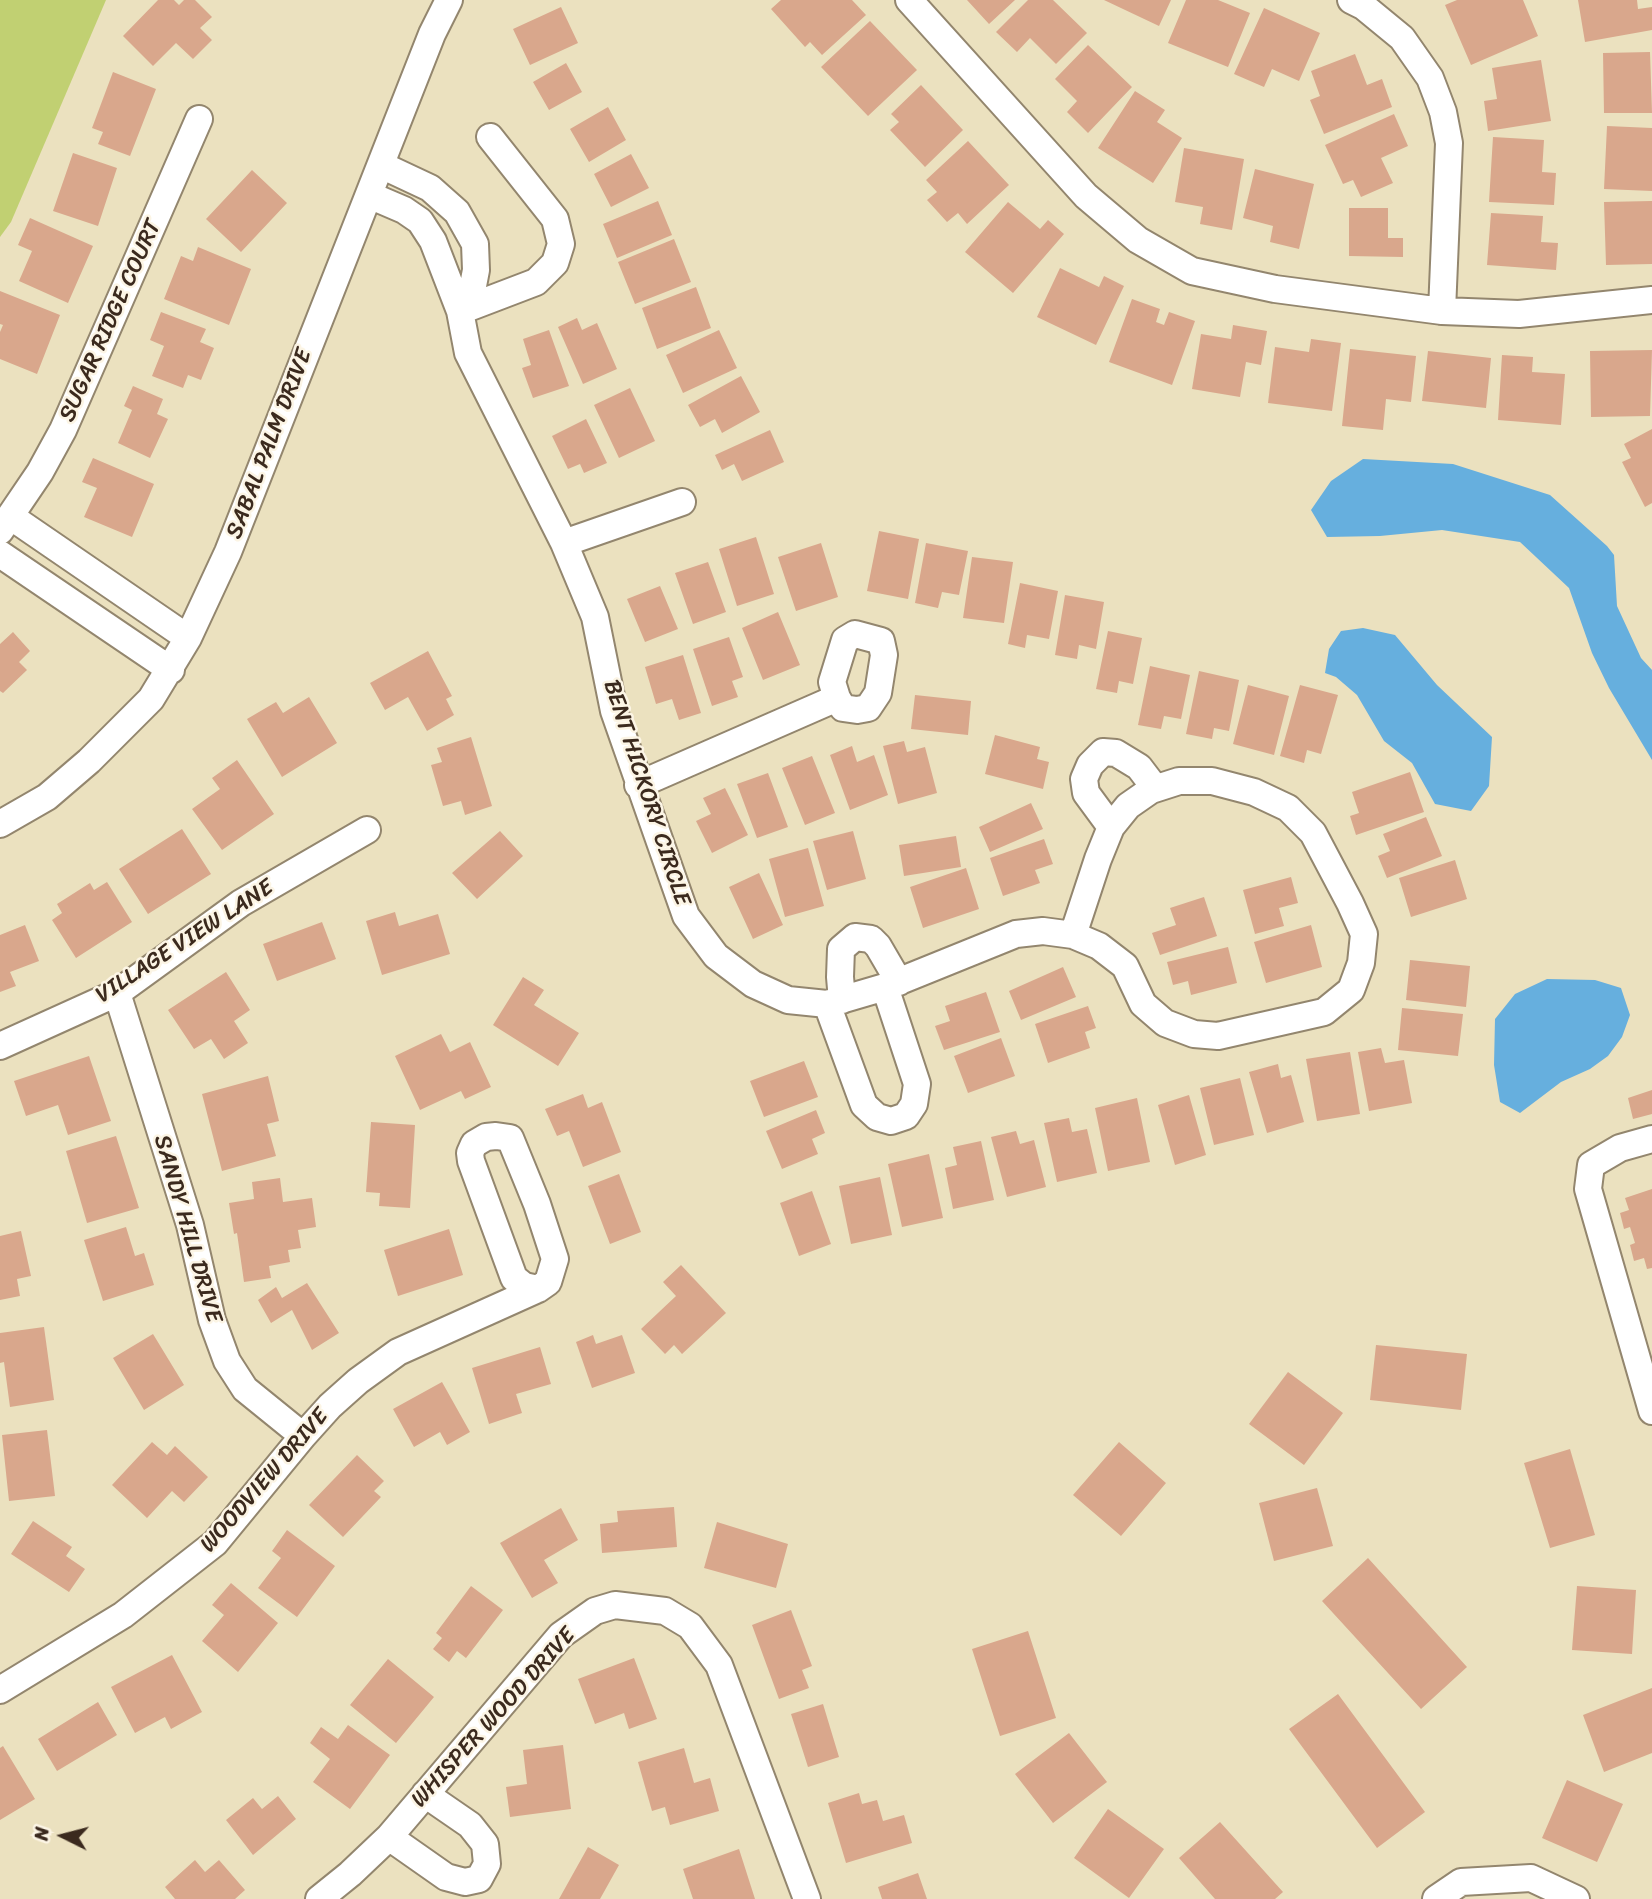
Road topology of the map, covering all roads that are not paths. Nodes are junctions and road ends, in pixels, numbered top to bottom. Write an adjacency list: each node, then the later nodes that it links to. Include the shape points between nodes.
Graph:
1 (449, 0): 6 (street, SABAL PALM DRIVE)
2 (909, 0): 10 (street, via 1086,195 1138,240 1192,271 1275,289)
3 (1350, 0): 10 (street, via 1402,38 1430,78 1443,112 1449,143)
4 (199, 119): 12 (street, SUGAR RIDGE COURT, via 63,430)
5 (490, 137): 9 (street, via 555,219 561,244 555,263 536,282)
6 (381, 165): 7 (street, SABAL PALM DRIVE); 9 (street, via 430,188 457,212 475,244 472,291)
7 (369, 195): 9 (street, BENT HICKORY CIRCLE, via 420,221 433,241); 15 (street, SABAL PALM DRIVE, via 228,552)
8 (1652, 300): 10 (street, via 1519,314)
9 (460, 311): 13 (street, BENT HICKORY CIRCLE, via 468,353)
10 (1442, 311)
11 (682, 502): 13 (street)
12 (5, 524): 15 (street, SUGAR RIDGE COURT)
13 (564, 543): 18 (street, BENT HICKORY CIRCLE, via 595,617 614,711)
14 (0, 554): 16 (street)
15 (188, 638): 16 (street, SABAL PALM DRIVE)
16 (170, 670): 20 (street, SABAL PALM DRIVE, via 151,699 89,761 47,797)
17 (837, 698): 18 (street)
18 (638, 785): 26 (street, BENT HICKORY CIRCLE, via 685,916 716,956 753,984 788,1000)
19 (1155, 788): 21 (street, BENT HICKORY CIRCLE, via 1128,806); 21 (street, via 1139,767 1116,753 1102,752 1084,779 1086,793); 23 (street, BENT HICKORY CIRCLE, via 1179,780 1212,780 1288,808 1313,833 1364,934 1351,990 1324,1012 1218,1037 1194,1034 1165,1023 1143,1004 1125,966 1099,946)
20 (0, 824)
21 (1111, 827): 23 (street, BENT HICKORY CIRCLE)
22 (367, 830): 25 (street, VILLAGE VIEW LANE, via 241,903)
23 (1073, 935): 24 (street, BENT HICKORY CIRCLE, via 1016,934)
24 (892, 984): 26 (street, BENT HICKORY CIRCLE); 26 (street, via 878,946 872,939 855,937 841,948); 26 (street, via 916,1084 915,1104 906,1116 891,1121 877,1117 864,1105)
25 (117, 993): 27 (street, VILLAGE VIEW LANE); 31 (street, SANDY HILL DRIVE, via 228,1361 245,1389)
26 (835, 1002)
27 (0, 1046)
28 (1652, 1139): 30 (street, via 1619,1148 1591,1166 1588,1189)
29 (538, 1289): 29 (street, via 514,1279 471,1161 472,1147 479,1140 510,1138 537,1204 555,1259 548,1282); 31 (street, WOODVIEW DRIVE, via 398,1352 349,1390)
30 (1652, 1411)
31 (303, 1436): 32 (street, WOODVIEW DRIVE, via 215,1544 123,1615)
32 (3, 1680)
33 (425, 1794): 34 (street, WHISPER WOOD DRIVE); 34 (street, via 470,1825 485,1844 487,1864 479,1880 446,1877); 36 (street, WHISPER WOOD DRIVE, via 561,1635 595,1611 615,1605 665,1612 690,1626 719,1665)
34 (389, 1837): 35 (street, WHISPER WOOD DRIVE)
35 (318, 1899)
36 (807, 1899)
37 (1436, 1899): 38 (street, via 1461,1882 1531,1878)
38 (1576, 1899)

